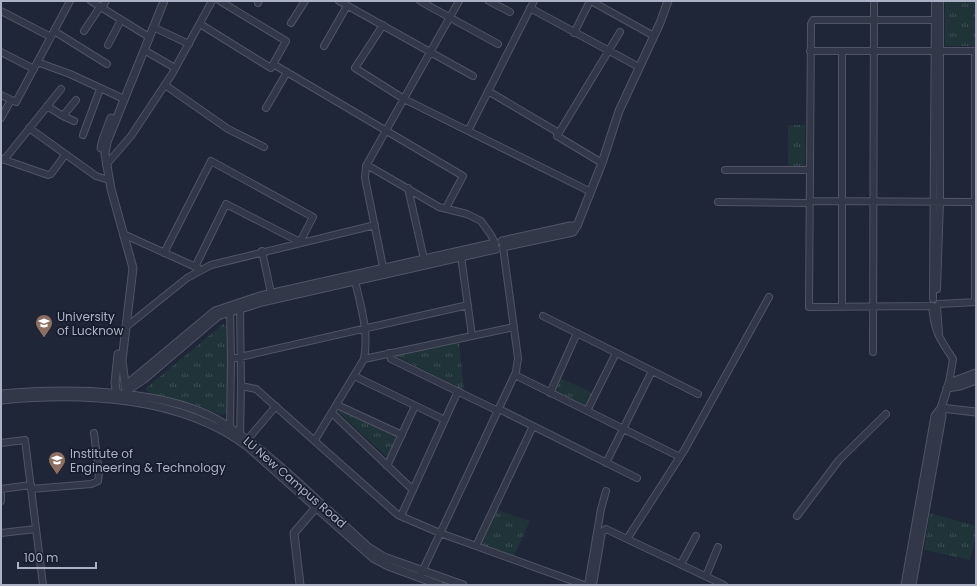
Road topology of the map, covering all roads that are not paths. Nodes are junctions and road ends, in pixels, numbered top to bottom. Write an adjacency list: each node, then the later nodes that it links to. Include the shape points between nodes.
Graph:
1 (70, 1): 35 (street)
2 (91, 1): 20 (street)
3 (106, 1): 20 (street)
4 (159, 1): 36 (street)
5 (164, 1): 31 (street)
6 (212, 1): 29 (street)
7 (220, 1): 53 (street, via 286,42)
8 (305, 1): 28 (street)
9 (339, 1): 19 (street)
10 (420, 1): 24 (street)
11 (459, 1): 24 (street)
12 (489, 1): 23 (street)
13 (534, 1): 21 (street)
14 (591, 1): 33 (street); 37 (street)
15 (668, 1): 37 (street)
16 (874, 1): 26 (street)
17 (935, 1): 27 (street)
18 (940, 1): 46 (street)
19 (347, 6): 30 (street); 41 (street)
20 (101, 7): 25 (street); 32 (street)
21 (530, 8): 33 (street); 62 (street)
22 (1, 11): 35 (street)
23 (510, 12)
24 (450, 17): 39 (street); 49 (street)
25 (121, 20): 36 (street); 40 (street)
26 (874, 20): 27 (street); 43 (street, via 813,20); 45 (street)
27 (935, 20): 46 (street)
28 (291, 23)
29 (200, 24): 38 (street); 53 (street, via 271,68)
30 (383, 26): 49 (street); 65 (street, via 355,68)
31 (153, 27): 36 (street); 38 (street)
32 (84, 31)
33 (574, 32): 50 (street)
34 (620, 32): 50 (street)
35 (52, 34): 51 (street); 52 (street)
36 (147, 36): 42 (street); 64 (street)
37 (654, 36): 55 (street)
38 (189, 44): 54 (street)
39 (498, 44)
40 (108, 45)
41 (324, 46)
42 (144, 50): 54 (street); 64 (street)
43 (810, 51): 44 (street); 85 (street)
44 (842, 51): 45 (street); 89 (street)
45 (874, 51): 46 (street); 90 (street)
46 (937, 51): 47 (street); 93 (street)
47 (975, 51): 94 (street)
48 (1, 52): 56 (street)
49 (431, 52): 58 (street); 65 (street)
50 (608, 52): 55 (street); 76 (street)
51 (38, 62): 56 (street); 61 (street)
52 (107, 64)
53 (273, 64): 57 (street)
54 (175, 68): 59 (street)
55 (639, 68): 81 (street, via 619,111)
56 (34, 69): 66 (street, via 16,102)
57 (288, 72): 69 (street); 74 (street)
58 (473, 76)
59 (165, 85): 78 (street, via 228,128); 82 (street, via 131,136)
60 (61, 89): 68 (street)
61 (100, 89): 64 (street); 77 (street)
62 (488, 91): 75 (street); 76 (street)
63 (1, 95): 66 (street)
64 (122, 98): 82 (street, via 107,142); 86 (street, via 102,144 101,158)
65 (404, 99): 74 (street); 75 (street)
66 (11, 100): 71 (street)
67 (76, 100): 70 (street)
68 (47, 106): 70 (street); 73 (street)
69 (266, 108)
70 (62, 116): 72 (street)
71 (1, 118)
72 (74, 121)
73 (29, 128): 79 (street); 80 (street)
74 (386, 130): 83 (street); 95 (street, via 463,176)
75 (468, 131): 88 (street)
76 (559, 133): 81 (street, via 556,136)
77 (83, 135)
78 (264, 147)
79 (65, 155): 80 (street, via 48,175); 86 (street, via 96,176)
80 (3, 159)
81 (602, 162): 88 (street)
82 (106, 165): 86 (street)
83 (367, 165): 87 (street); 97 (street, via 365,178)
84 (725, 170): 85 (street)
85 (810, 170): 92 (street)
86 (107, 179): 96 (street)
87 (408, 188): 95 (street); 104 (street)
88 (591, 192): 100 (street, via 577,226)
89 (842, 201): 90 (street); 92 (street); 115 (street)
90 (873, 201): 93 (street); 116 (street)
91 (718, 202): 92 (street)
92 (810, 202): 115 (street, via 809,307)
93 (937, 202): 94 (street); 112 (street)
94 (975, 202): 111 (street)
95 (446, 208): 100 (street, via 481,221)
96 (116, 213): 98 (street); 107 (street)
97 (375, 225): 99 (street); 106 (street)
98 (123, 234): 102 (street); 107 (street, via 132,268)
99 (300, 242): 101 (street); 102 (street, via 313,217 210,161); 105 (street, via 226,204)
100 (499, 245): 103 (street); 104 (street); 120 (street)
101 (262, 251): 105 (street); 109 (street)
102 (164, 253): 105 (street)
103 (461, 256): 106 (street); 113 (street)
104 (424, 259): 106 (street)
105 (198, 268): 119 (street)
106 (384, 271): 108 (street); 109 (street)
107 (130, 280): 119 (street); 131 (street)
108 (355, 281): 114 (street); 121 (street)
109 (271, 293): 114 (street)
110 (769, 297): 163 (street)
111 (975, 302): 112 (street)
112 (935, 303): 116 (street); 137 (street, via 934,324 939,338 953,359)
113 (468, 305): 121 (street); 123 (street)
114 (240, 306): 117 (street); 127 (street)
115 (842, 307): 116 (street)
116 (873, 307): 124 (street)
117 (230, 309): 128 (street); 141 (street)
118 (543, 316): 122 (street)
119 (126, 327): 131 (street)
120 (514, 327): 123 (street); 133 (street, via 518,358)
121 (365, 328): 127 (street); 129 (street)
122 (577, 333): 125 (street); 139 (street)
123 (472, 336): 126 (street)
124 (873, 352)
125 (616, 353): 130 (street); 149 (street)
126 (389, 354): 129 (street); 138 (street, via 392,359)
127 (241, 358): 128 (street); 136 (street)
128 (231, 359): 156 (street)
129 (364, 359): 134 (street)
130 (652, 371): 142 (street); 155 (street)
131 (119, 372): 141 (street); 141 (street)
132 (976, 373): 137 (street)
133 (515, 375): 139 (street); 148 (street)
134 (354, 376): 144 (street); 146 (street)
135 (976, 380): 137 (street, via 960,386)
136 (241, 386): 145 (street, via 256,389); 159 (street)
137 (948, 386): 147 (street)
138 (458, 391): 148 (street); 153 (street)
139 (550, 392): 149 (street)
140 (1, 394): 141 (street, LU New Campus Road, via 76,391)
141 (123, 394): 143 (street, LU New Campus Road); 156 (street, LU New Campus Road, via 190,409 210,416)
142 (698, 394)
143 (1, 400)
144 (337, 405): 151 (street); 158 (street)
145 (276, 406): 160 (street); 161 (street)
146 (415, 406): 153 (street); 158 (street)
147 (941, 408): 150 (street); 184 (street, via 942,416)
148 (498, 410): 154 (street); 178 (street)
149 (587, 411): 155 (street)
150 (976, 412)
151 (332, 413): 161 (street); 165 (street)
152 (886, 414): 175 (street, via 839,460)
153 (445, 420): 169 (street)
154 (533, 426): 164 (street); 181 (street)
155 (623, 429): 163 (street); 164 (street)
156 (230, 431): 159 (street, LU New Campus Road)
157 (94, 433): 167 (street, via 98,481 91,484)
158 (402, 435): 165 (street)
159 (240, 438): 160 (street, LU New Campus Road); 173 (street, LU New Campus Road)
160 (247, 440): 173 (street, LU New Campus Road)
161 (315, 440): 174 (street)
162 (1, 443): 167 (street, via 25,440)
163 (680, 457): 180 (street)
164 (606, 463): 166 (street)
165 (387, 466): 169 (street)
166 (637, 478)
167 (31, 487): 168 (street); 176 (street)
168 (1, 489)
169 (413, 490): 174 (street)
170 (606, 491): 192 (street)
171 (1, 494): 172 (street)
172 (1, 501)
173 (317, 505): 185 (street, LU New Campus Road, via 373,558); 188 (street, via 294,533)
174 (401, 516): 178 (street)
175 (797, 516)
176 (36, 529): 177 (street); 187 (street)
177 (1, 533)
178 (440, 533): 181 (street); 185 (street)
179 (696, 536): 183 (street)
180 (626, 539): 183 (street); 193 (street, via 606,529 602,532)
181 (476, 546): 191 (street)
182 (718, 547): 186 (street)
183 (681, 564): 186 (street)
184 (912, 567): 195 (street); 196 (street)
185 (420, 574): 189 (street, LU New Campus Road); 190 (street, LU New Campus Road)
186 (706, 576): 194 (street)
187 (43, 585)
188 (300, 585)
189 (440, 585)
190 (463, 585)
191 (584, 585)
192 (588, 585)
193 (593, 585)
194 (724, 585)
195 (905, 585)
196 (912, 585)

